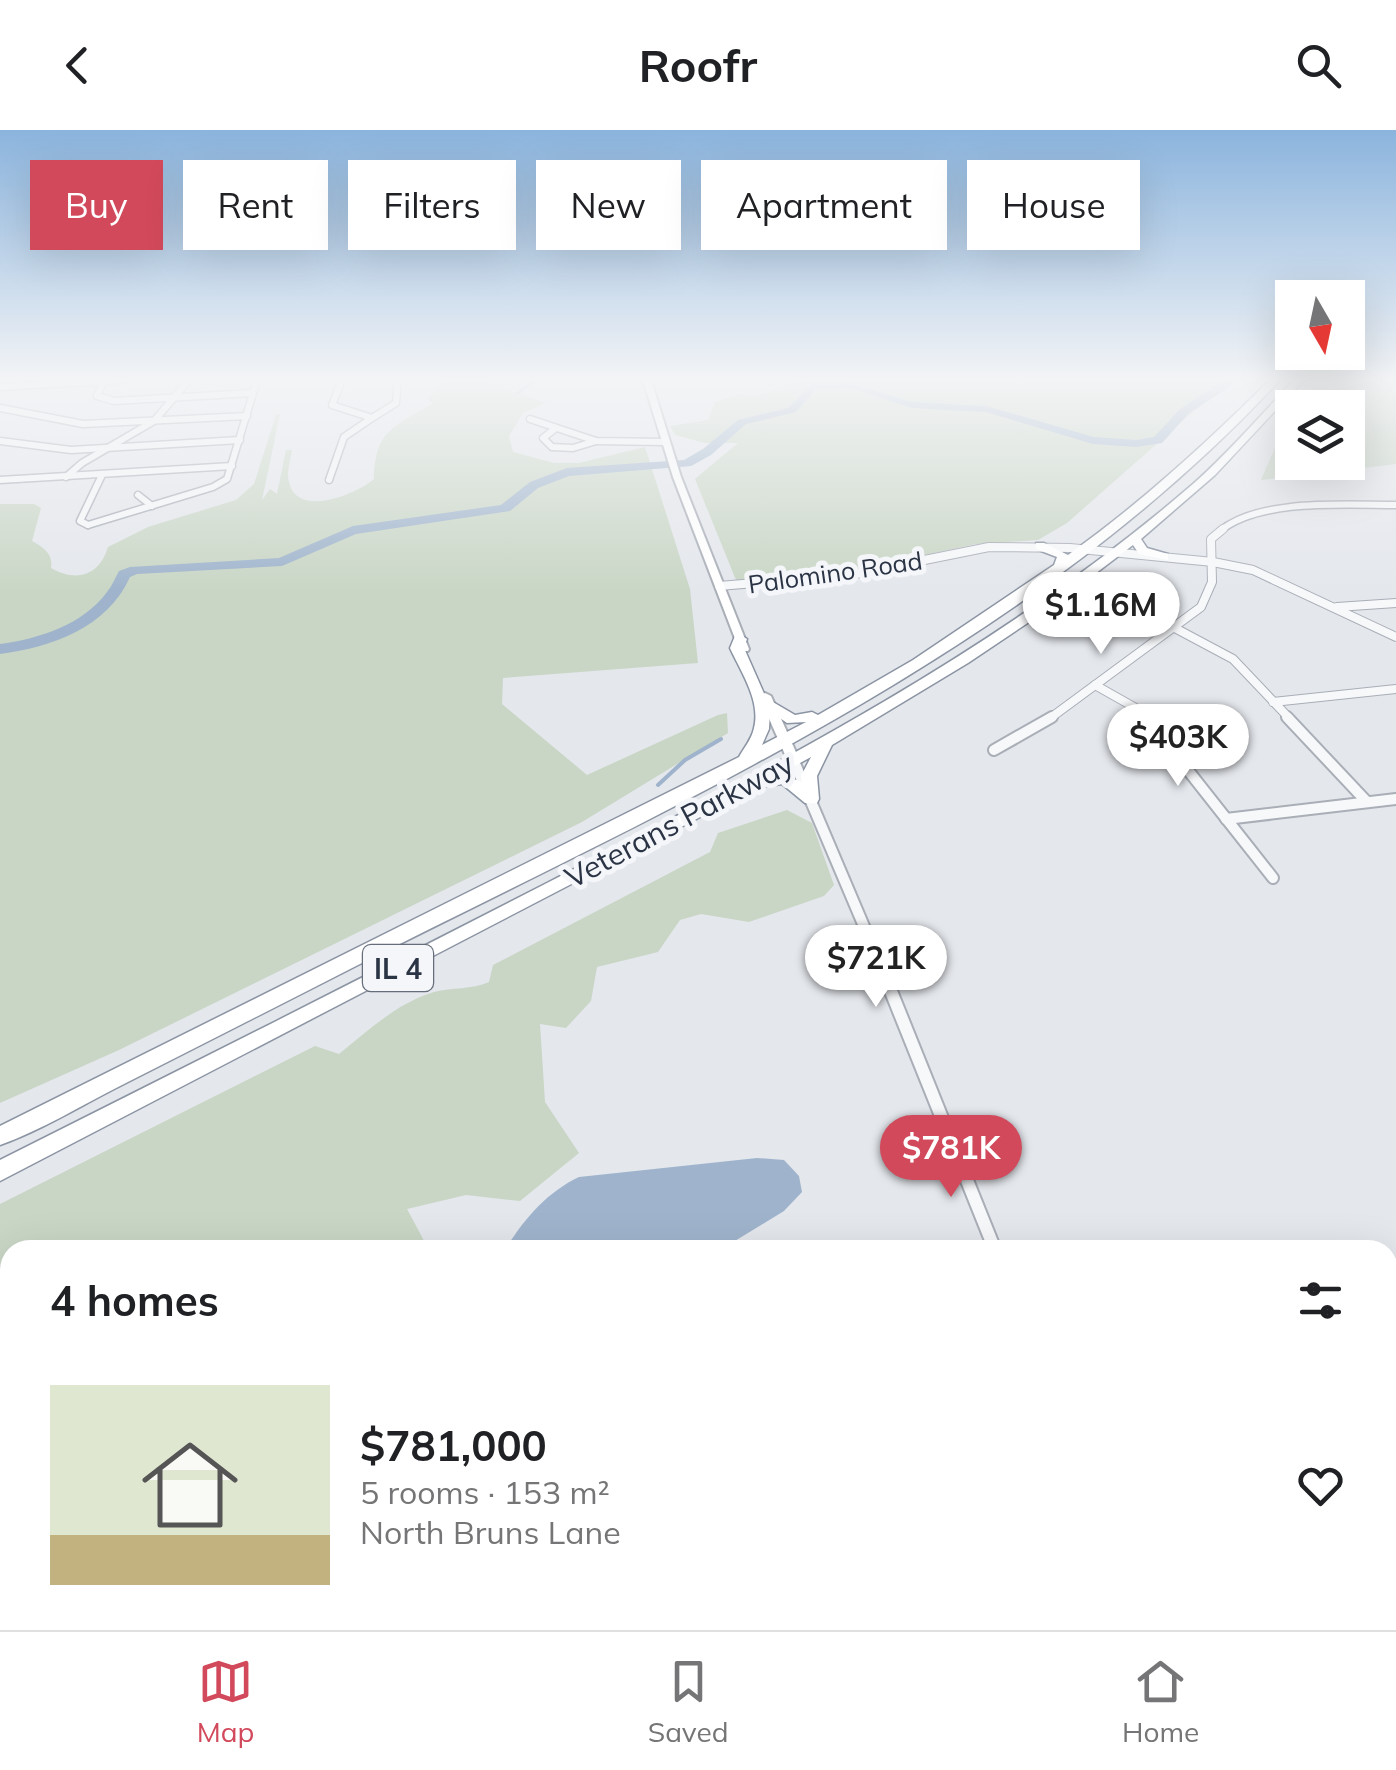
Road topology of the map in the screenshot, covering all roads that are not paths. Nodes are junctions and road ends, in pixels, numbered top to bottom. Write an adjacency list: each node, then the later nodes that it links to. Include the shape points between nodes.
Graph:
1 (105, 450): 9 (street)
2 (237, 450): 7 (street)
3 (339, 450): 11 (street)
4 (667, 450): 23 (main road)
5 (1205, 450): 12 (highway, Veterans Parkway / IL 4)
6 (1233, 450): 16 (highway, Veterans Parkway / IL 4)
7 (232, 466): 8 (street); 15 (street, via 221,484)
8 (102, 475): 9 (street); 15 (street, via 80,521 86,527)
9 (66, 477): 10 (street)
10 (0, 480)
11 (329, 480)
12 (1175, 480): 18 (highway, Veterans Parkway / IL 4); 19 (highway, via 1114,542)
13 (138, 495): 15 (street)
14 (1396, 505): 21 (street, via 1260,515 1215,534)
15 (152, 506)
16 (1134, 538): 19 (highway, Veterans Parkway / IL 4); 20 (highway, via 1143,551)
17 (1040, 546): 18 (street, Palomino Road); 22 (highway, via 1062,555); 23 (street, Palomino Road, via 972,550 850,575)
18 (1086, 550): 19 (street, Palomino Road); 22 (highway, Veterans Parkway / IL 4); 29 (highway, via 1084,561)
19 (1114, 553): 20 (street, Palomino Road); 29 (highway, Veterans Parkway / IL 4)
20 (1164, 557): 21 (street, Palomino Road)
21 (1213, 562): 25 (street, Palomino Road, via 1266,574); 26 (street, via 1208,599)
22 (1057, 570): 30 (highway, Veterans Parkway / IL 4)
23 (719, 586): 28 (main road)
24 (1396, 603): 25 (street)
25 (1333, 607): 27 (street, Palomino Road)
26 (1174, 627): 32 (street); 35 (street, via 1220,649)
27 (1396, 637)
28 (740, 639): 34 (main road); 40 (highway, via 737,648 766,723)
29 (987, 642): 37 (highway, Veterans Parkway / IL 4)
30 (929, 654): 31 (highway, Veterans Parkway / IL 4); 39 (highway, via 796,748)
31 (914, 663): 34 (highway, via 802,720 786,718); 36 (highway, Veterans Parkway / IL 4)
32 (1094, 685): 38 (street, via 1022,738); 44 (street, via 1141,711)
33 (1396, 689): 35 (street)
34 (767, 702): 36 (main road)
35 (1273, 702): 43 (street)
36 (784, 739): 39 (main road); 40 (highway, Veterans Parkway / IL 4); 46 (highway, via 772,757)
37 (830, 739): 39 (highway, Veterans Parkway / IL 4); 42 (highway, via 809,776)
38 (994, 750)
39 (793, 759): 42 (street); 45 (highway, Veterans Parkway / IL 4)
40 (738, 763): 48 (highway, Veterans Parkway / IL 4)
41 (1396, 799): 43 (street)
42 (810, 800): 45 (highway, via 789,780 770,779 676,831); 50 (street)
43 (1367, 802): 44 (street)
44 (1226, 819): 47 (street)
45 (644, 840): 46 (highway, Veterans Parkway / IL 4)
46 (577, 875): 49 (highway, Veterans Parkway / IL 4)
47 (1273, 878)
48 (0, 1136)
49 (0, 1171)
50 (990, 1240)

